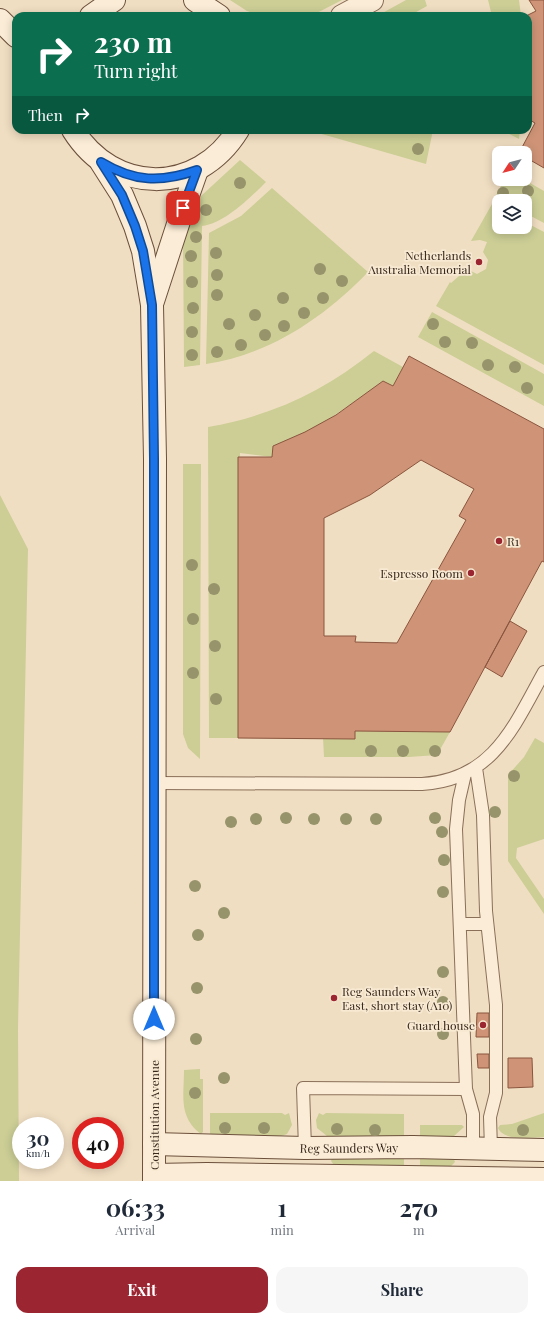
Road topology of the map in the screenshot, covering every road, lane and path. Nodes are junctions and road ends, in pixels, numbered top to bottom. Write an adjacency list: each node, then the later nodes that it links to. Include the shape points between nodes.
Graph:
1 (114, 0): 4 (street)
2 (372, 0): 6 (street)
3 (206, 7): 5 (street)
4 (97, 12)
5 (220, 12)
6 (350, 12)
7 (0, 20): 8 (street)
8 (12, 32)
9 (76, 134): 11 (street, via 90,153)
10 (235, 134): 12 (street, via 220,153)
11 (101, 162): 12 (street, via 113,169 141,178 170,178); 13 (street, Constitution Avenue, via 122,195 135,226 143,251)
12 (197, 170): 13 (street, Constitution Avenue)
13 (152, 305): 17 (street, Constitution Avenue)
14 (544, 672): 15 (lane, via 508,735 493,754)
15 (476, 768): 16 (lane); 19 (lane, via 484,815)
16 (465, 774): 17 (lane, via 440,782 422,784); 18 (lane, via 456,822)
17 (154, 783): 21 (street, Constitution Avenue)
18 (460, 924): 19 (lane); 20 (lane)
19 (487, 924): 23 (lane, via 496,1021 496,1093)
20 (466, 1089): 22 (lane, via 303,1088); 23 (lane)
21 (154, 1144): 22 (street, Reg Saunders Way); 26 (street, Constitution Avenue)
22 (305, 1148): 23 (street, Reg Saunders Way); 25 (street)
23 (482, 1149): 24 (street, Reg Saunders Way); 28 (street)
24 (544, 1150)
25 (305, 1175): 26 (street, via 207,1174); 28 (street)
26 (154, 1178)
27 (544, 1179): 28 (street)
28 (483, 1180)

